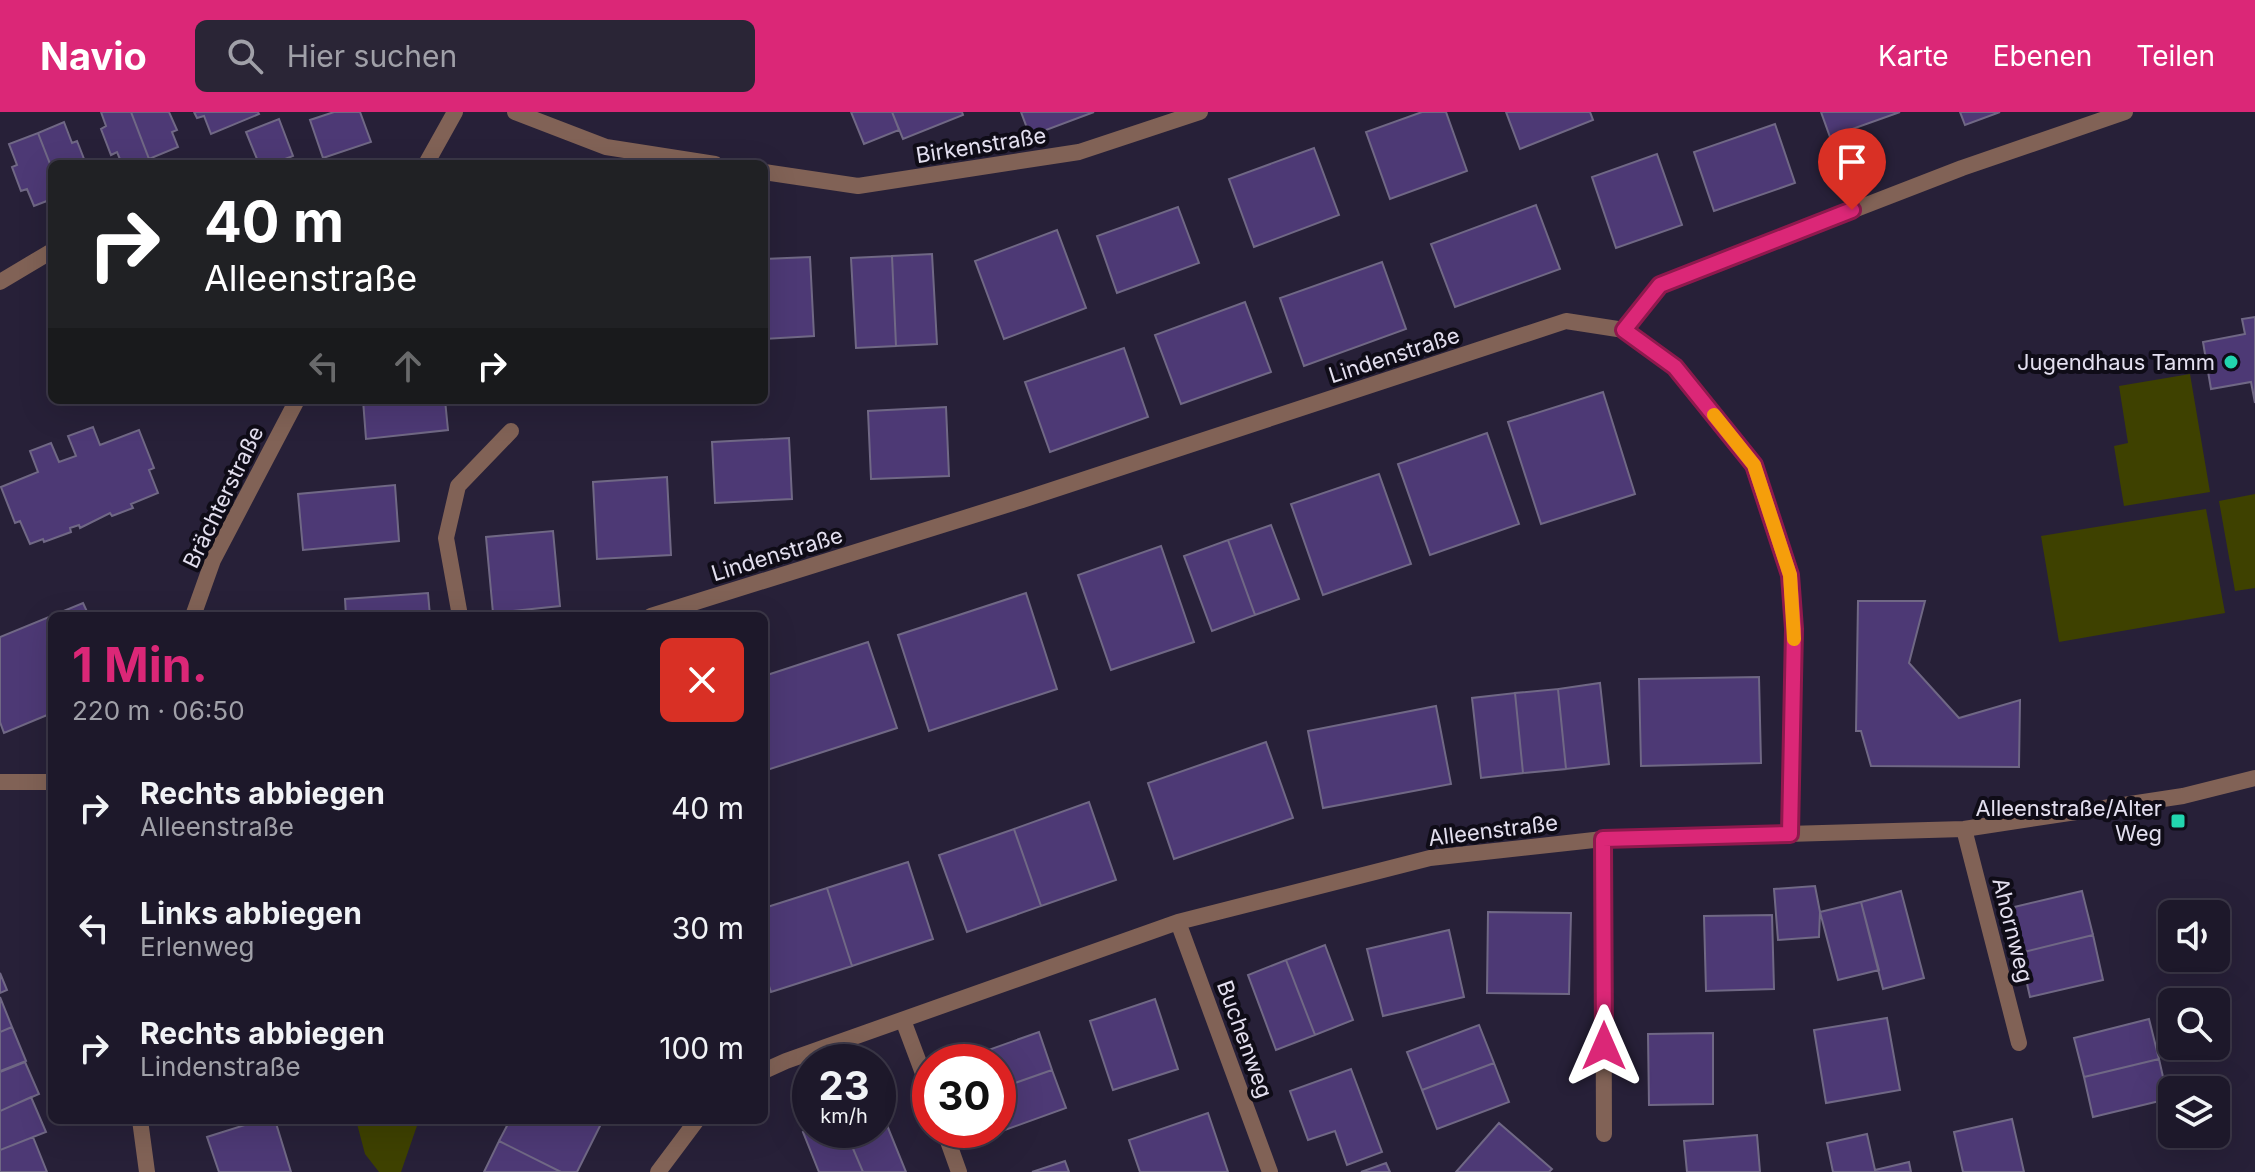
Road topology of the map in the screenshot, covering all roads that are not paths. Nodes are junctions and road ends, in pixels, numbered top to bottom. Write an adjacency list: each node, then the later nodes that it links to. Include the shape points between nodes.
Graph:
1 (455, 112): 5 (street)
2 (515, 112): 6 (street, via 606,147)
3 (1200, 112): 7 (street, Birkenstraße, via 1079,152 858,186)
4 (2125, 112): 10 (street, via 1962,168 1660,285)
5 (428, 160)
6 (689, 160)
7 (768, 173)
8 (48, 253): 9 (street)
9 (0, 282)
10 (1624, 330): 15 (street, Lindenstraße, via 1566,321); 20 (street, via 1675,367 1754,465 1790,575)
11 (295, 404): 13 (street, Brächterstraße, via 213,560)
12 (511, 431): 14 (street, via 458,486 446,538)
13 (194, 612)
14 (459, 612)
15 (664, 612)
16 (2255, 778): 19 (street, Alleenstraße, via 2183,796)
17 (0, 782): 18 (street)
18 (48, 782)
19 (1964, 829): 20 (street, Alleenstraße); 24 (street, Ahornweg)
20 (1790, 834): 21 (street, Alleenstraße)
21 (1603, 839): 22 (street, Alleenstraße, via 1430,858); 29 (street)
22 (1178, 922): 23 (street, Alleenstraße); 34 (street, Buchenweg)
23 (903, 1020): 25 (street); 26 (street, Alleenstraße)
24 (2019, 1043)
25 (912, 1044)
26 (768, 1069)
27 (141, 1124): 31 (street)
28 (694, 1124): 32 (street)
29 (1604, 1134)
30 (950, 1148): 33 (street)
31 (147, 1172)
32 (658, 1172)
33 (959, 1172)
34 (1270, 1172)

